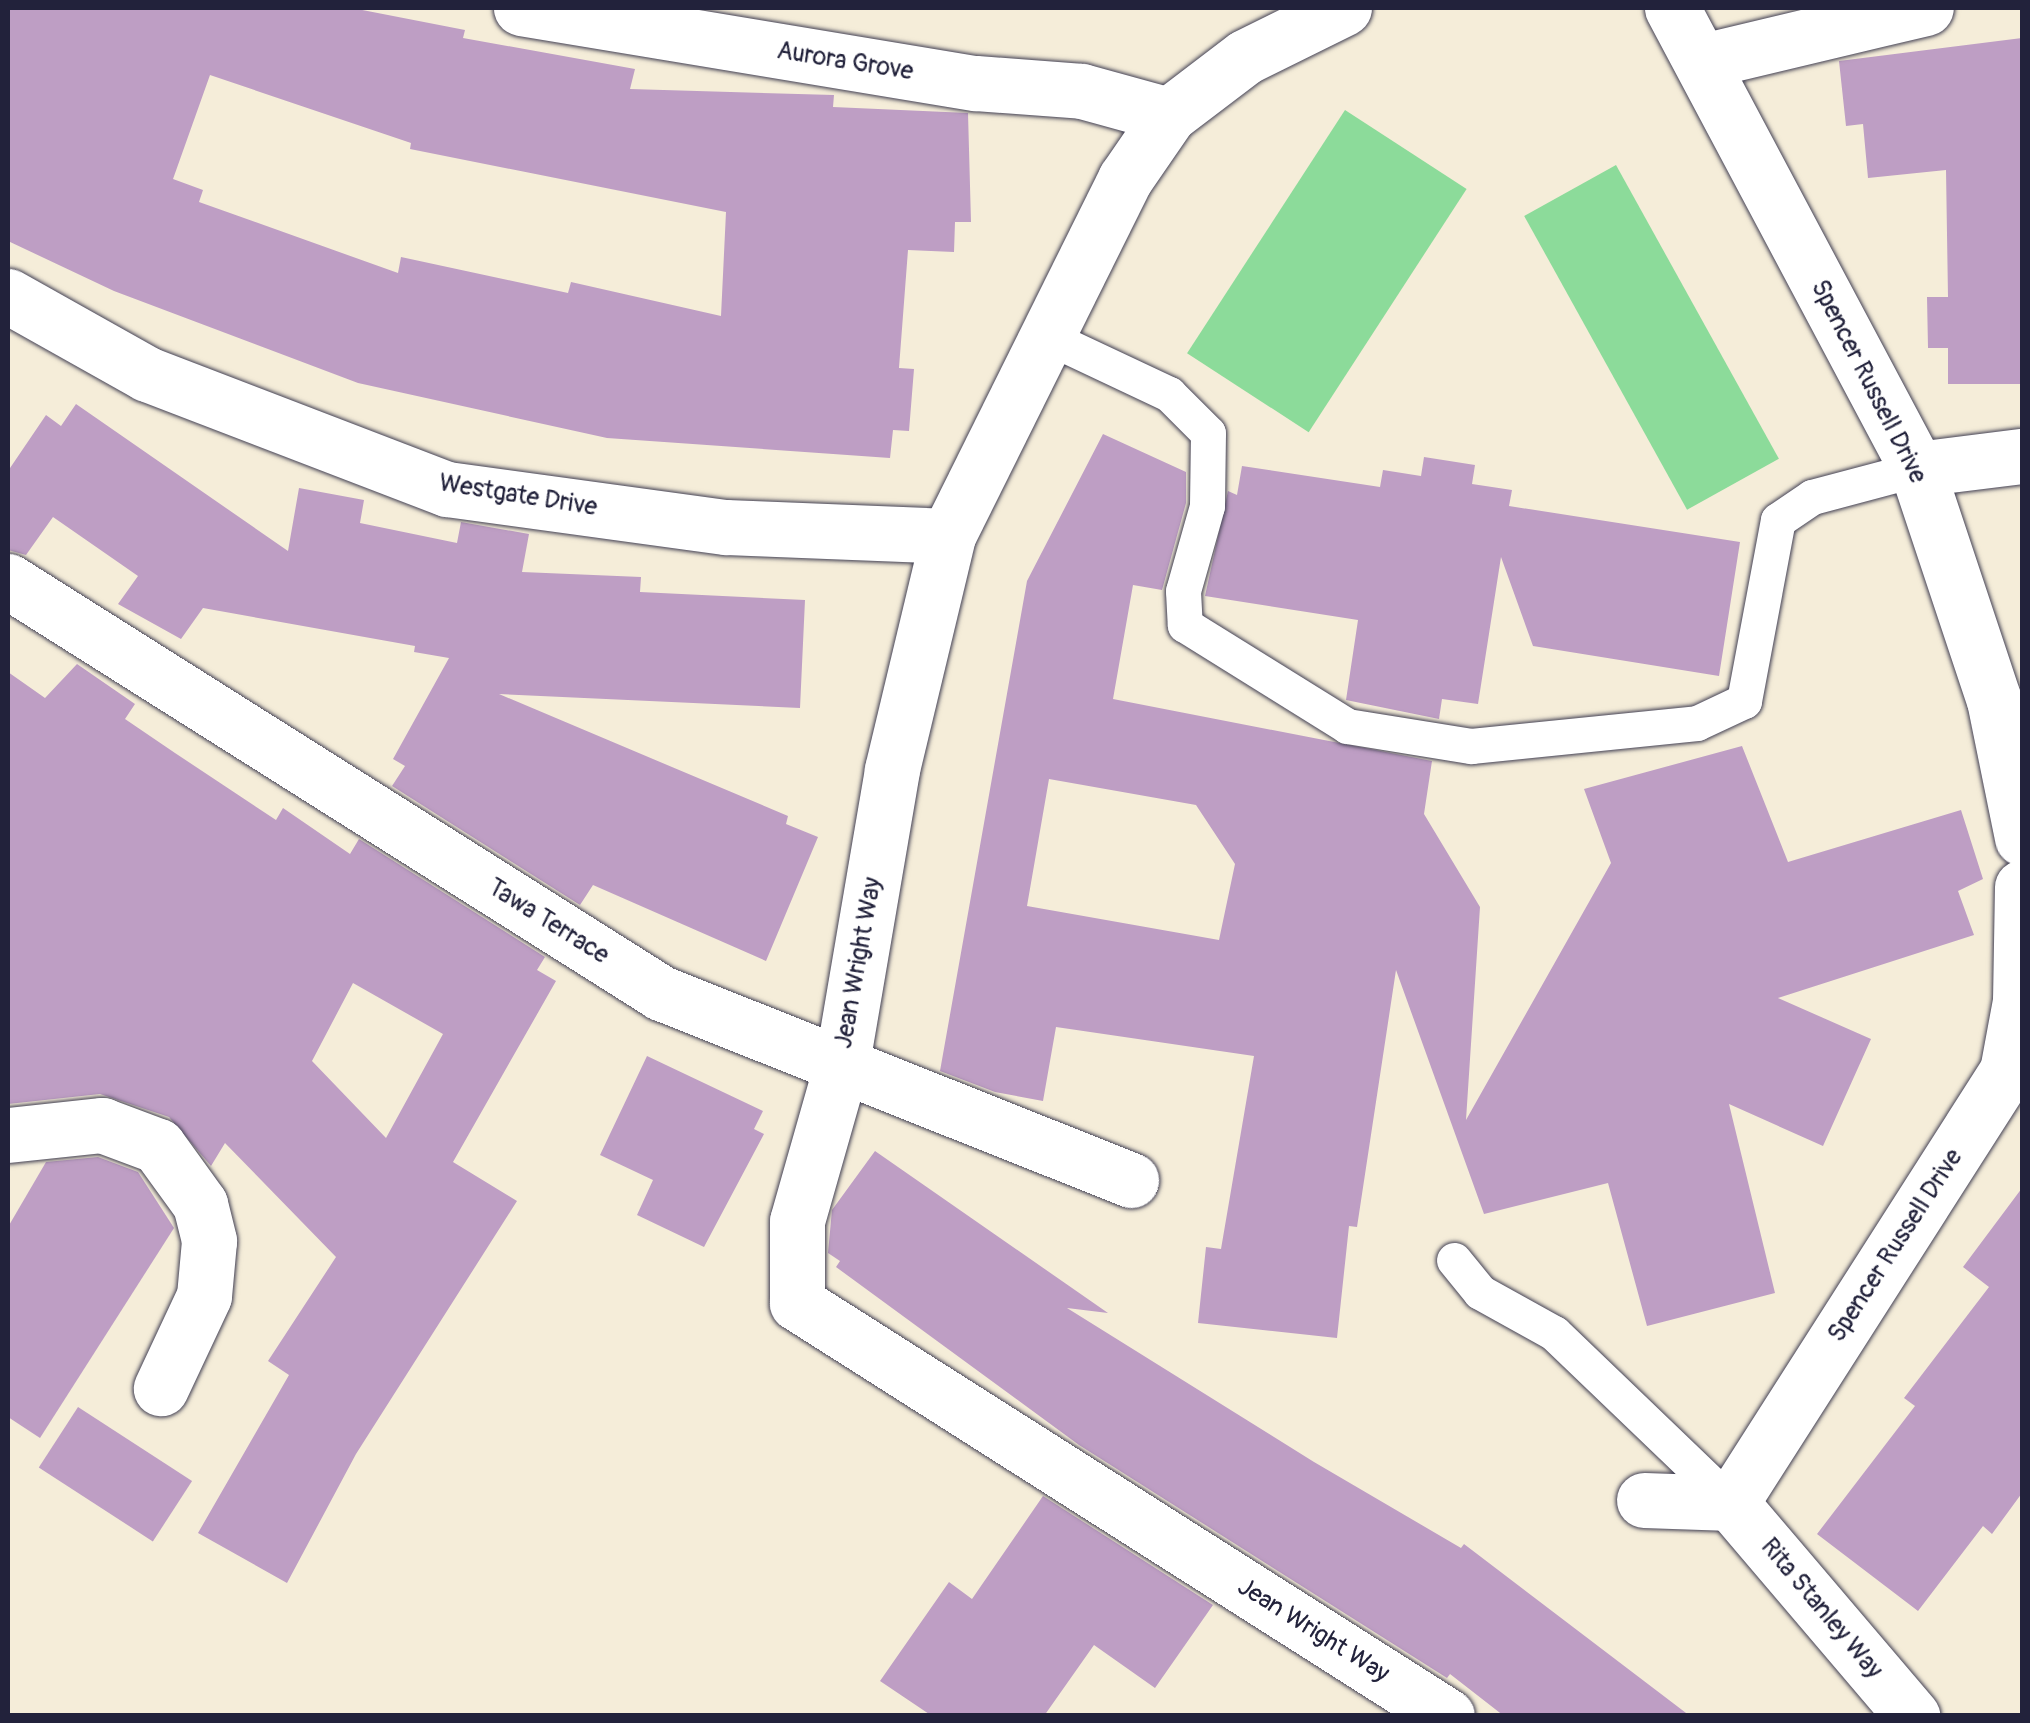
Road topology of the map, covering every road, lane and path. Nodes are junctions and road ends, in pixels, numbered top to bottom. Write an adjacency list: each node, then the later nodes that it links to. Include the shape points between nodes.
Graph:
1 (521, 8): 6 (street, Aurora Grove, via 976,84 1082,91)
2 (1344, 8): 6 (street, Jean Wright Way, via 1245,57)
3 (1672, 8): 5 (street, Spencer Russell Drive)
4 (1926, 8): 5 (street)
5 (1702, 62): 10 (street, Spencer Russell Drive)
6 (1169, 115): 8 (street, Jean Wright Way, via 1125,179)
7 (8, 296): 11 (street, Westgate Drive, via 147,374 447,489 726,527)
8 (1048, 337): 10 (lane, via 1169,394 1208,433 1207,506 1182,591 1185,625 1347,726 1471,746 1697,723 1744,701 1778,520 1812,496); 11 (street, Jean Wright Way)
9 (2022, 456): 10 (street)
10 (1917, 469): 13 (street, Spencer Russell Drive, via 1994,700)
11 (948, 536): 15 (street, Jean Wright Way, via 892,770)
12 (8, 581): 15 (street, Tawa Terrace, via 661,993)
13 (2022, 838)
14 (2022, 887): 21 (street, Spencer Russell Drive, via 2020,1001 2007,1071)
15 (842, 1064): 17 (street, Tawa Terrace); 22 (street, Jean Wright Way, via 797,1220 797,1303)
16 (8, 1135): 19 (street, via 102,1125 158,1146 200,1204 209,1242 204,1296)
17 (1131, 1180)
18 (1454, 1260): 21 (lane, via 1480,1292 1554,1333)
19 (161, 1388)
20 (1644, 1500): 21 (street)
21 (1731, 1503): 23 (street, Rita Stanley Way)
22 (1447, 1716)
23 (1912, 1716)

